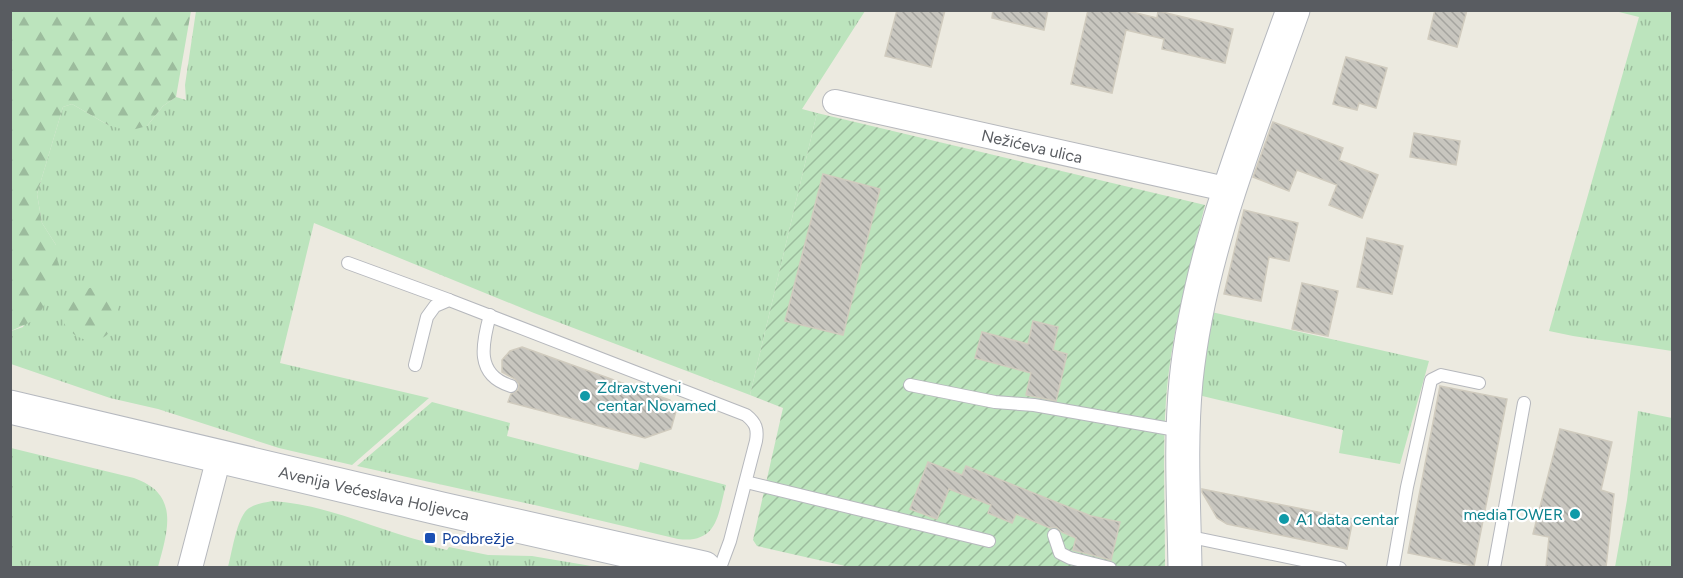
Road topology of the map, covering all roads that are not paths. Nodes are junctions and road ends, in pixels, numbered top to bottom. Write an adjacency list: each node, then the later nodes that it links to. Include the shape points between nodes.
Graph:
1 (1293, 10): 3 (street)
2 (835, 102): 3 (street, Nežićeva ulica)
3 (1230, 190): 13 (street, via 1198,307 1186,382)
4 (348, 263): 5 (lane)
5 (450, 300): 6 (lane); 7 (lane, via 435,306 427,317)
6 (490, 315): 10 (lane, via 484,339 486,365 498,382); 15 (lane, via 747,415 758,431)
7 (415, 365)
8 (1479, 383): 25 (lane, via 1441,375 1431,380)
9 (909, 385): 13 (lane)
10 (511, 386)
11 (1524, 404): 26 (lane)
12 (10, 406): 14 (street, Avenija Većeslava Holjevca)
13 (1184, 431): 17 (street)
14 (219, 457): 19 (street); 20 (street, Avenija Većeslava Holjevca)
15 (746, 482): 18 (lane); 21 (lane)
16 (1054, 535): 22 (lane, via 1060,553)
17 (1185, 536): 23 (street); 24 (lane)
18 (989, 541)
19 (190, 567)
20 (704, 567)
21 (720, 567)
22 (1110, 567)
23 (1185, 567)
24 (1340, 567)
25 (1393, 567)
26 (1494, 567)

